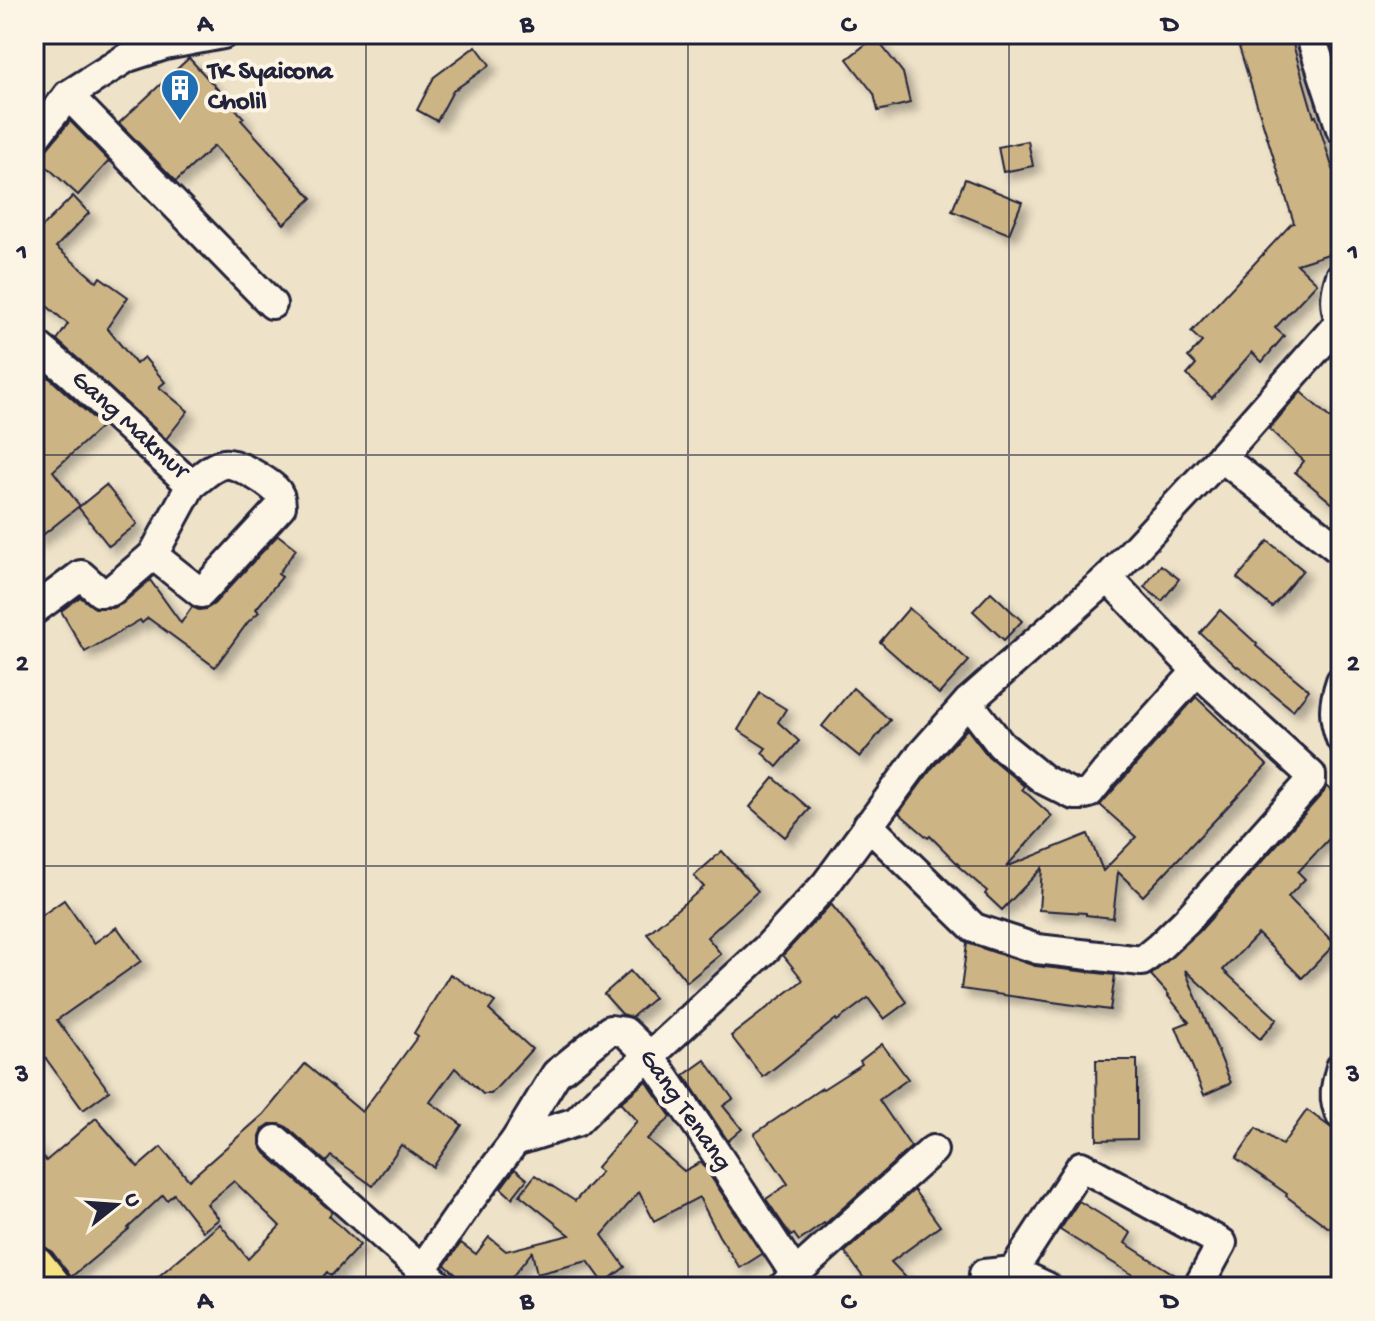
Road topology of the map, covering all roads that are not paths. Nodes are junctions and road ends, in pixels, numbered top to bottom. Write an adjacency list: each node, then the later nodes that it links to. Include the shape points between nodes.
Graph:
1 (223, 34): 3 (street, via 128,57)
2 (1310, 34): 4 (street)
3 (68, 95): 5 (street); 7 (street)
4 (1341, 129)
5 (34, 139)
6 (1341, 276): 8 (street, via 1335,306)
7 (272, 304)
8 (1340, 322): 10 (street)
9 (34, 343): 11 (street, Gang Makmur)
10 (1221, 457): 12 (street); 14 (street)
11 (191, 485): 13 (street); 13 (street, Gang Makmur, via 215,467 234,463 276,490 281,506 201,593)
12 (1341, 551)
13 (153, 555): 15 (street, via 111,591 100,592 81,575)
14 (1108, 578): 16 (street); 18 (street)
15 (34, 610)
16 (1197, 671): 18 (street, via 1089,793 1081,795 1044,780 1001,745); 20 (street, via 1310,773 1311,781 1186,921 1142,961 1037,949 974,928)
17 (1341, 681): 19 (street, via 1334,703)
18 (968, 702): 20 (street)
19 (1341, 739)
20 (868, 825): 21 (street, via 826,884 767,948)
21 (650, 1056): 25 (street, via 576,1122); 25 (street, Gang Tenang, via 625,1032 610,1030 556,1074); 30 (street, Gang Tenang, via 702,1132)
22 (1341, 1067): 23 (street, via 1335,1092)
23 (1341, 1115)
24 (276, 1140): 29 (street)
25 (515, 1141): 29 (street, Gang Tenang, via 470,1200)
26 (933, 1150): 30 (street)
27 (34, 1266): 31 (highway)
28 (1013, 1271): 32 (street, via 984,1274); 33 (street); 34 (street, via 1081,1166 1222,1243)
29 (432, 1278)
30 (789, 1280)
31 (51, 1287)
32 (983, 1287)
33 (1047, 1287)
34 (1198, 1287)

